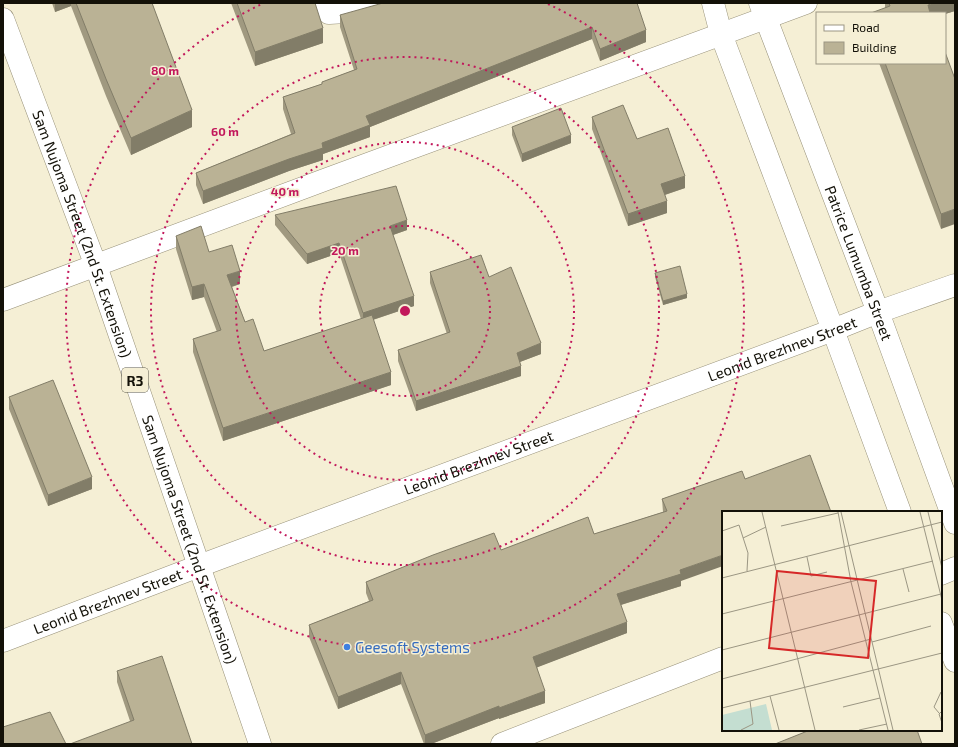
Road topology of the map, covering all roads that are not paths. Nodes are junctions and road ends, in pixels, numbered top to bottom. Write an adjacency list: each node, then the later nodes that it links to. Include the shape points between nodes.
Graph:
1 (323, 3): 2 (main road, via 329,13 347,12)
2 (374, 3)
3 (713, 3): 7 (main road)
4 (806, 3): 5 (main road)
5 (763, 11): 7 (main road); 11 (main road, Patrice Lumumba Street)
6 (3, 19): 8 (main road, Sam Nujoma Street (2nd St. Extension) / R3)
7 (721, 34): 8 (main road); 12 (main road)
8 (96, 266): 10 (main road); 15 (main road, Sam Nujoma Street (2nd St. Extension) / R3)
9 (955, 285): 11 (main road, Leonid Brezhnev Street)
10 (3, 300)
11 (878, 312): 12 (main road, Leonid Brezhnev Street); 14 (main road, Patrice Lumumba Street)
12 (833, 330): 13 (main road); 15 (main road, Leonid Brezhnev Street)
13 (900, 511)
14 (955, 523)
15 (198, 566): 19 (main road, Leonid Brezhnev Street); 22 (main road, Sam Nujoma Street (2nd St. Extension) / R3)
16 (955, 568): 17 (main road)
17 (942, 574)
18 (942, 626): 21 (main road)
19 (3, 640)
20 (722, 658): 23 (main road)
21 (955, 661)
22 (260, 744)
23 (502, 744)

